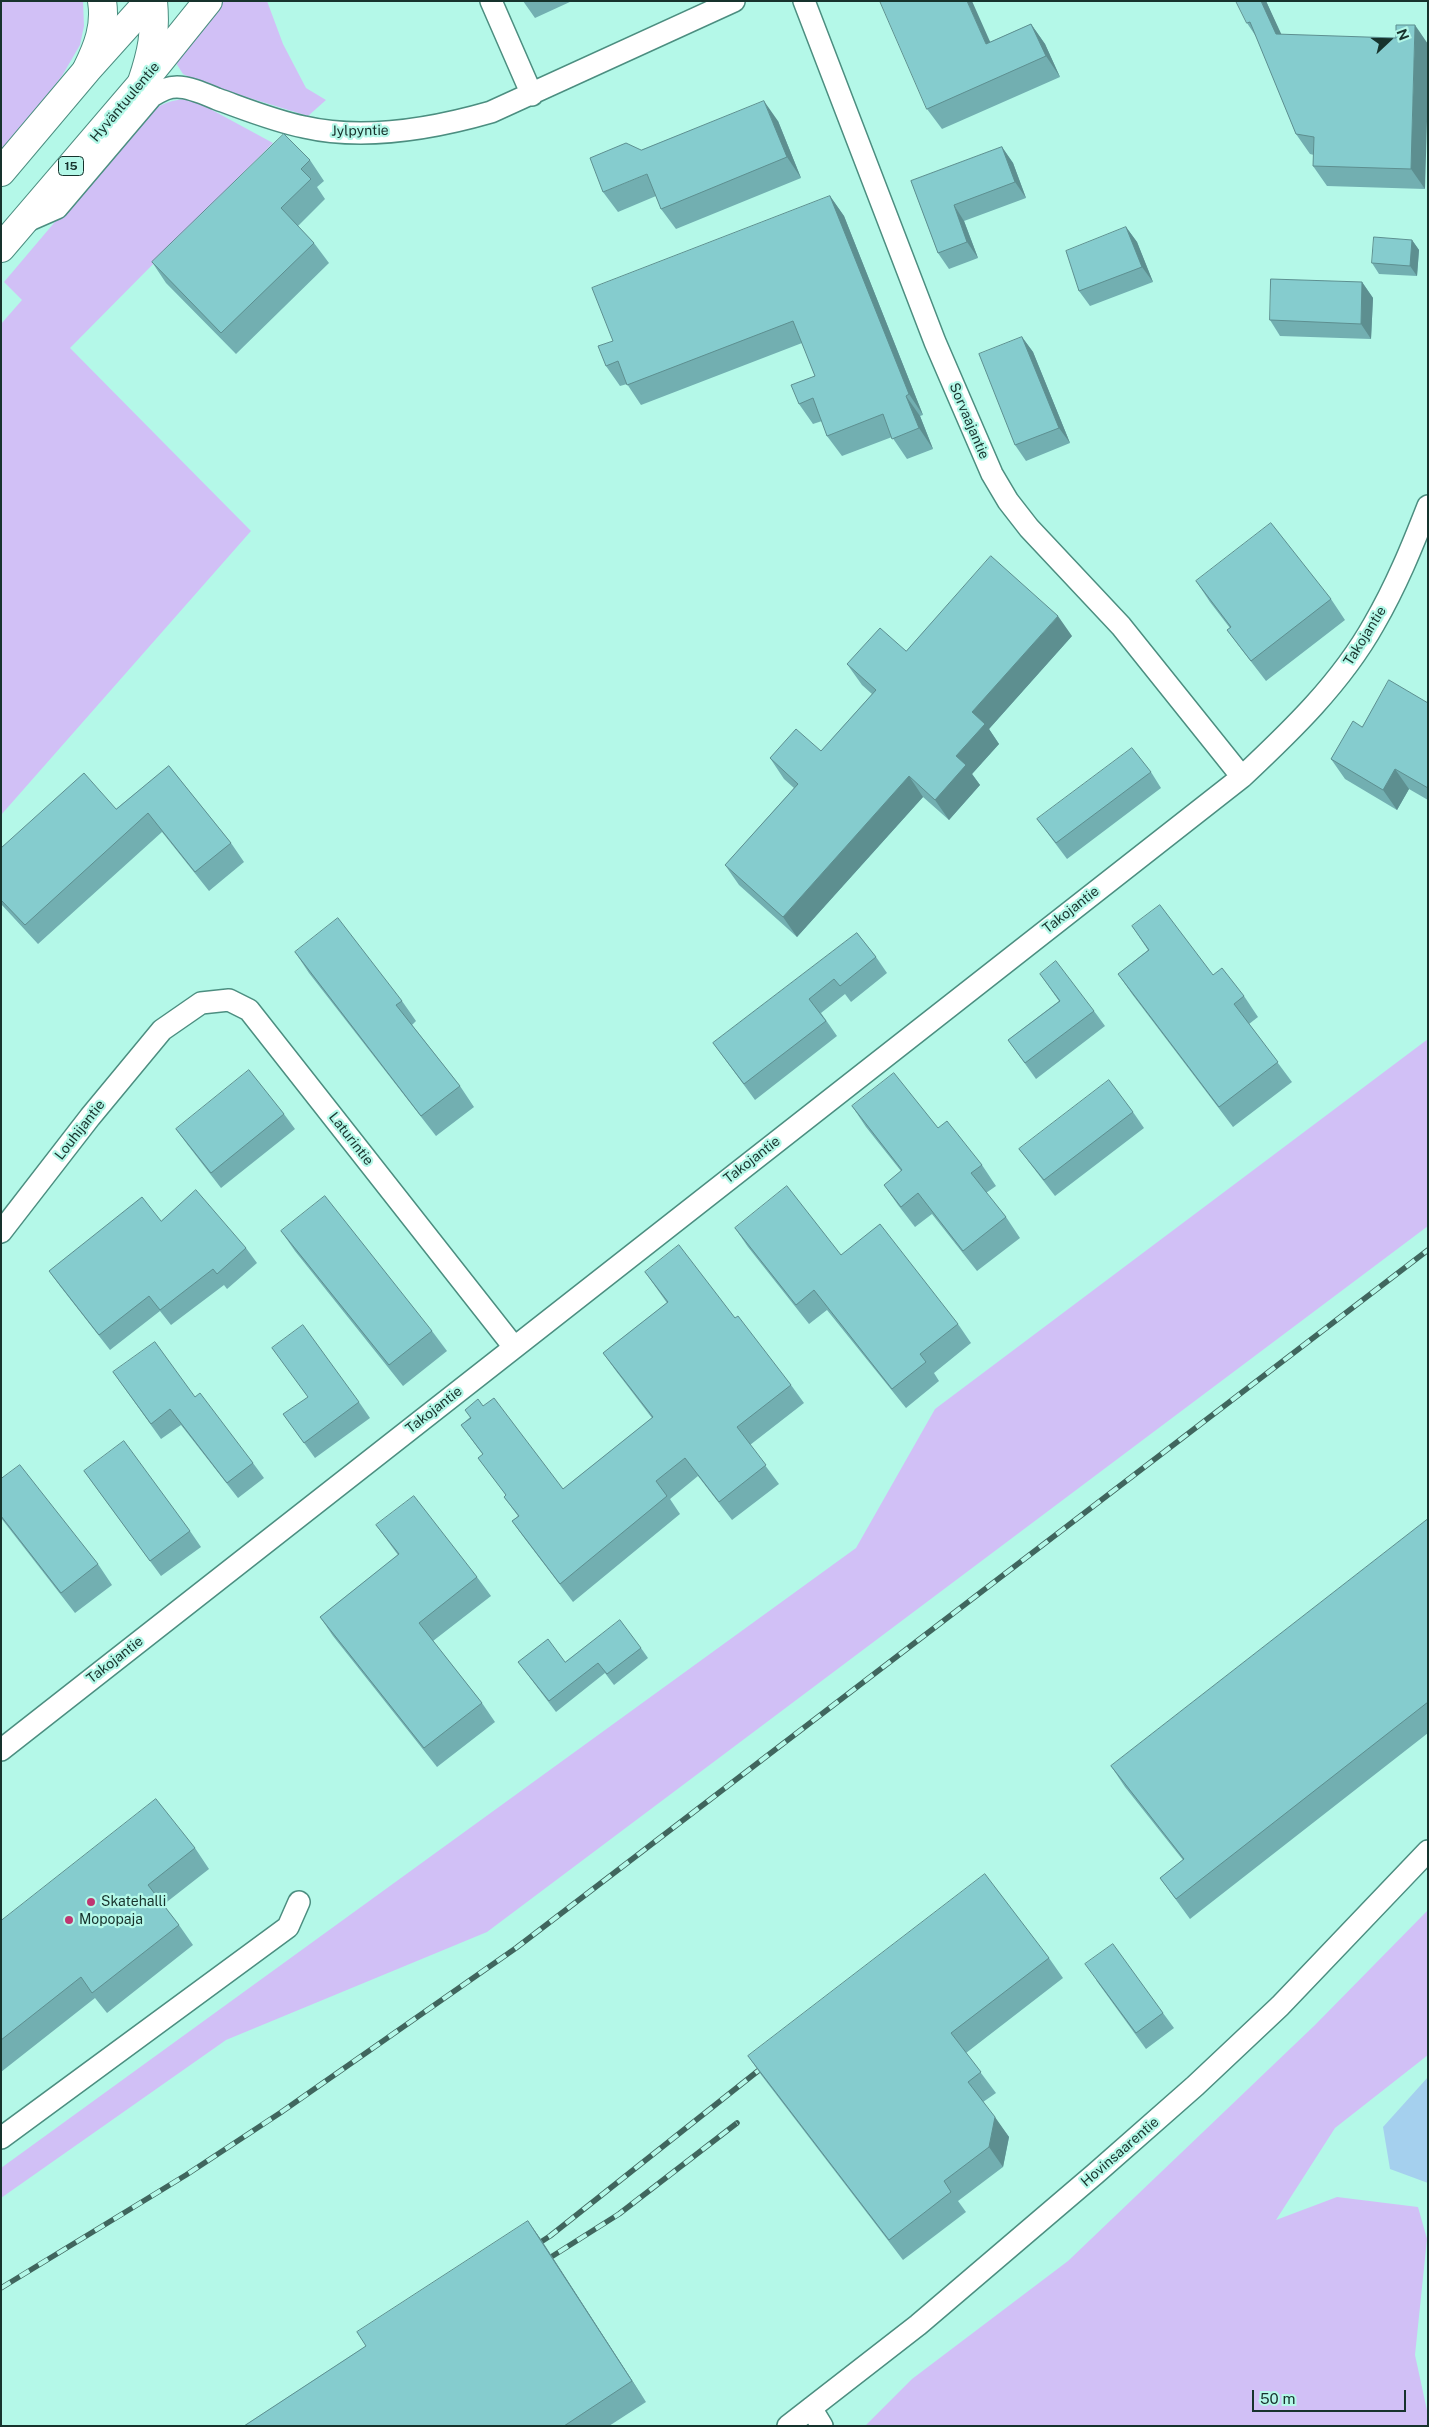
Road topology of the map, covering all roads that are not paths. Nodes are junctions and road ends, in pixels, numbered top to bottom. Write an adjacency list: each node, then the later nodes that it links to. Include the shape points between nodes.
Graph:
1 (102, 1): 8 (main road, via 104,12 100,42)
2 (148, 1): 8 (main road)
3 (153, 1): 9 (main road, via 156,27)
4 (208, 1): 9 (main road, Hyväntuulentie / 15)
5 (491, 1): 10 (street)
6 (734, 1): 10 (street, Jylpyntie)
7 (804, 1): 15 (street, Sorvaajantie, via 935,342 992,474 1030,528 1121,626)
8 (86, 70): 11 (main road)
9 (142, 83): 12 (main road, Hyväntuulentie / 15)
10 (532, 95): 12 (street, Jylpyntie, via 457,122 335,134 301,127 197,92 178,87 164,89 152,96 57,208)
11 (1, 172)
12 (24, 223): 13 (main road, Hyväntuulentie / 15)
13 (1, 248)
14 (1428, 506): 15 (street, Takojantie, via 1407,562 1373,626 1341,674 1293,730)
15 (1242, 777): 18 (street, Takojantie)
16 (162, 1030): 17 (street, Louhijantie); 18 (street, Laturintie, via 201,1003 229,1000 249,1010)
17 (1, 1232)
18 (514, 1347): 19 (street, Takojantie)
19 (1, 1750)
20 (1428, 1851): 23 (street, Hovinsaarentie, via 1280,2006 1194,2086 918,2325)
21 (299, 1902): 22 (street, via 288,1928)
22 (1, 2138)
23 (810, 2408): 24 (street, Hovinsaarentie); 25 (street)
24 (788, 2426)
25 (822, 2426)

